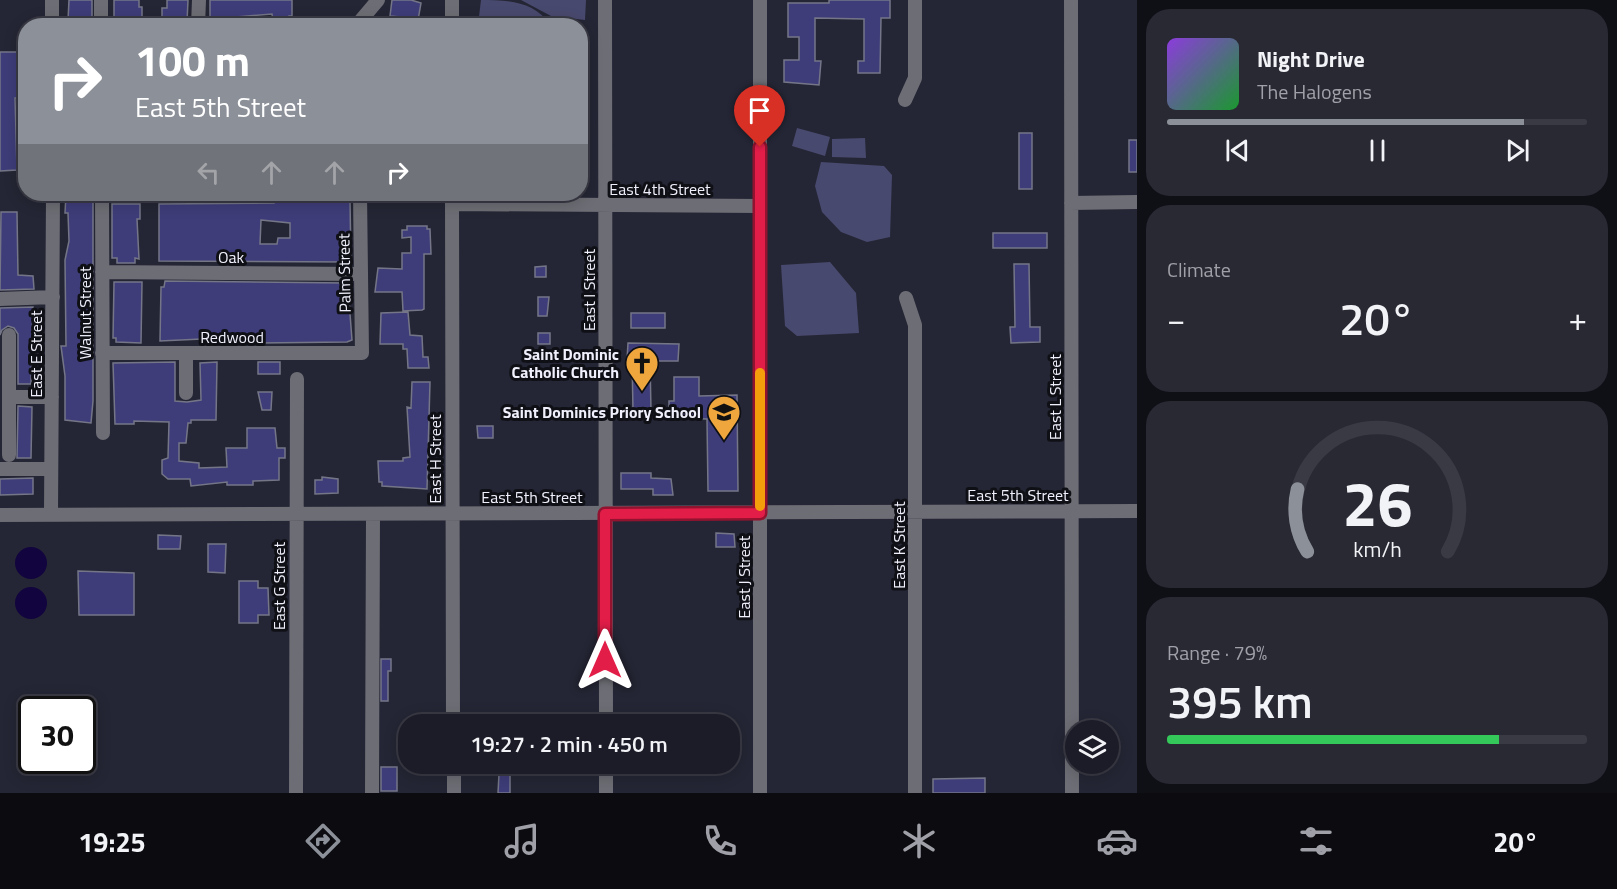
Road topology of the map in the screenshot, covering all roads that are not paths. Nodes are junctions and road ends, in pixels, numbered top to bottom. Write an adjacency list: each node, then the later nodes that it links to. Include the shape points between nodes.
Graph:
1 (52, 0): 10 (street)
2 (101, 0): 11 (street)
3 (198, 0): 12 (street)
4 (378, 0): 13 (street)
5 (452, 0): 14 (street)
6 (606, 0): 23 (street, East I Street)
7 (760, 0): 24 (street, East J Street)
8 (915, 0): 15 (street, via 915,78)
9 (1071, 0): 22 (street, East L Street)
10 (52, 18)
11 (101, 18)
12 (198, 18)
13 (363, 18)
14 (452, 18)
15 (905, 100)
16 (53, 201): 27 (street, East E Street)
17 (102, 201): 25 (street, Walnut Street)
18 (360, 201): 26 (street, Palm Street)
19 (452, 201): 47 (street, East H Street)
20 (503, 201): 23 (street, East 4th Street)
21 (1137, 202): 22 (street)
22 (1071, 203): 43 (street, East L Street)
23 (606, 205): 24 (street, East 4th Street); 48 (street, East I Street)
24 (760, 206): 44 (street, East J Street)
25 (102, 272): 26 (street, Oak); 32 (street, Walnut Street)
26 (361, 274): 31 (street, Palm Street)
27 (53, 297): 29 (street); 37 (street, East E Street)
28 (906, 298): 45 (street, East K Street, via 915,325)
29 (0, 299)
30 (9, 334): 36 (street)
31 (362, 352): 33 (street, Redwood)
32 (102, 353): 33 (street, Redwood); 38 (street, Walnut Street)
33 (186, 353): 35 (street)
34 (297, 379): 50 (street, East G Street)
35 (186, 393)
36 (9, 397): 37 (street); 39 (street)
37 (52, 397): 40 (street, East E Street)
38 (103, 433)
39 (9, 455)
40 (51, 469): 41 (street); 46 (street, East E Street)
41 (0, 470)
42 (1137, 511): 43 (street, East 5th Street)
43 (1071, 512): 45 (street, East 5th Street); 62 (street, East L Street)
44 (760, 513): 45 (street, East 5th Street); 48 (street, East 5th Street); 60 (street, East J Street)
45 (915, 513): 61 (street, East K Street)
46 (51, 514): 49 (street, East 5th Street); 50 (street, East 5th Street)
47 (452, 514): 48 (street, East 5th Street); 51 (street, East 5th Street); 52 (street, East H Street)
48 (605, 514): 53 (street, East I Street)
49 (0, 515)
50 (296, 515): 51 (street, East 5th Street); 56 (street, East G Street)
51 (373, 515): 57 (street)
52 (453, 714)
53 (606, 714)
54 (454, 774): 58 (street)
55 (606, 774): 59 (street)
56 (296, 793)
57 (372, 793)
58 (454, 793)
59 (606, 793)
60 (760, 793)
61 (915, 793)
62 (1072, 793)

